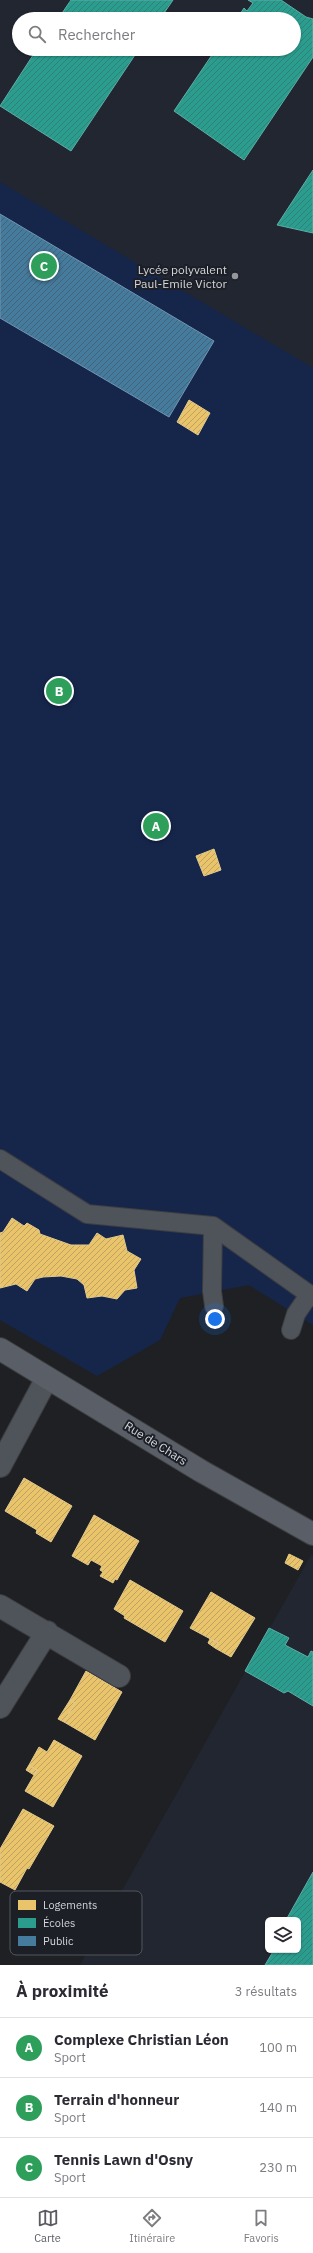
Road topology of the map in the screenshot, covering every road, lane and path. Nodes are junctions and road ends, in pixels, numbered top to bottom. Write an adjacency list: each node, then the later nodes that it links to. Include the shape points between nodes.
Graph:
1 (0, 1159): 2 (lane, via 87,1214)
2 (213, 1226): 3 (lane); 4 (lane)
3 (311, 1296): 5 (lane, via 296,1314)
4 (214, 1306)
5 (292, 1330)
6 (2, 1356): 7 (street, Rue de Chars)
7 (47, 1378): 8 (street); 9 (street, Rue de Chars)
8 (0, 1466)
9 (313, 1534)
10 (0, 1606): 11 (street)
11 (47, 1632): 12 (street); 13 (street)
12 (119, 1676)
13 (0, 1707)

